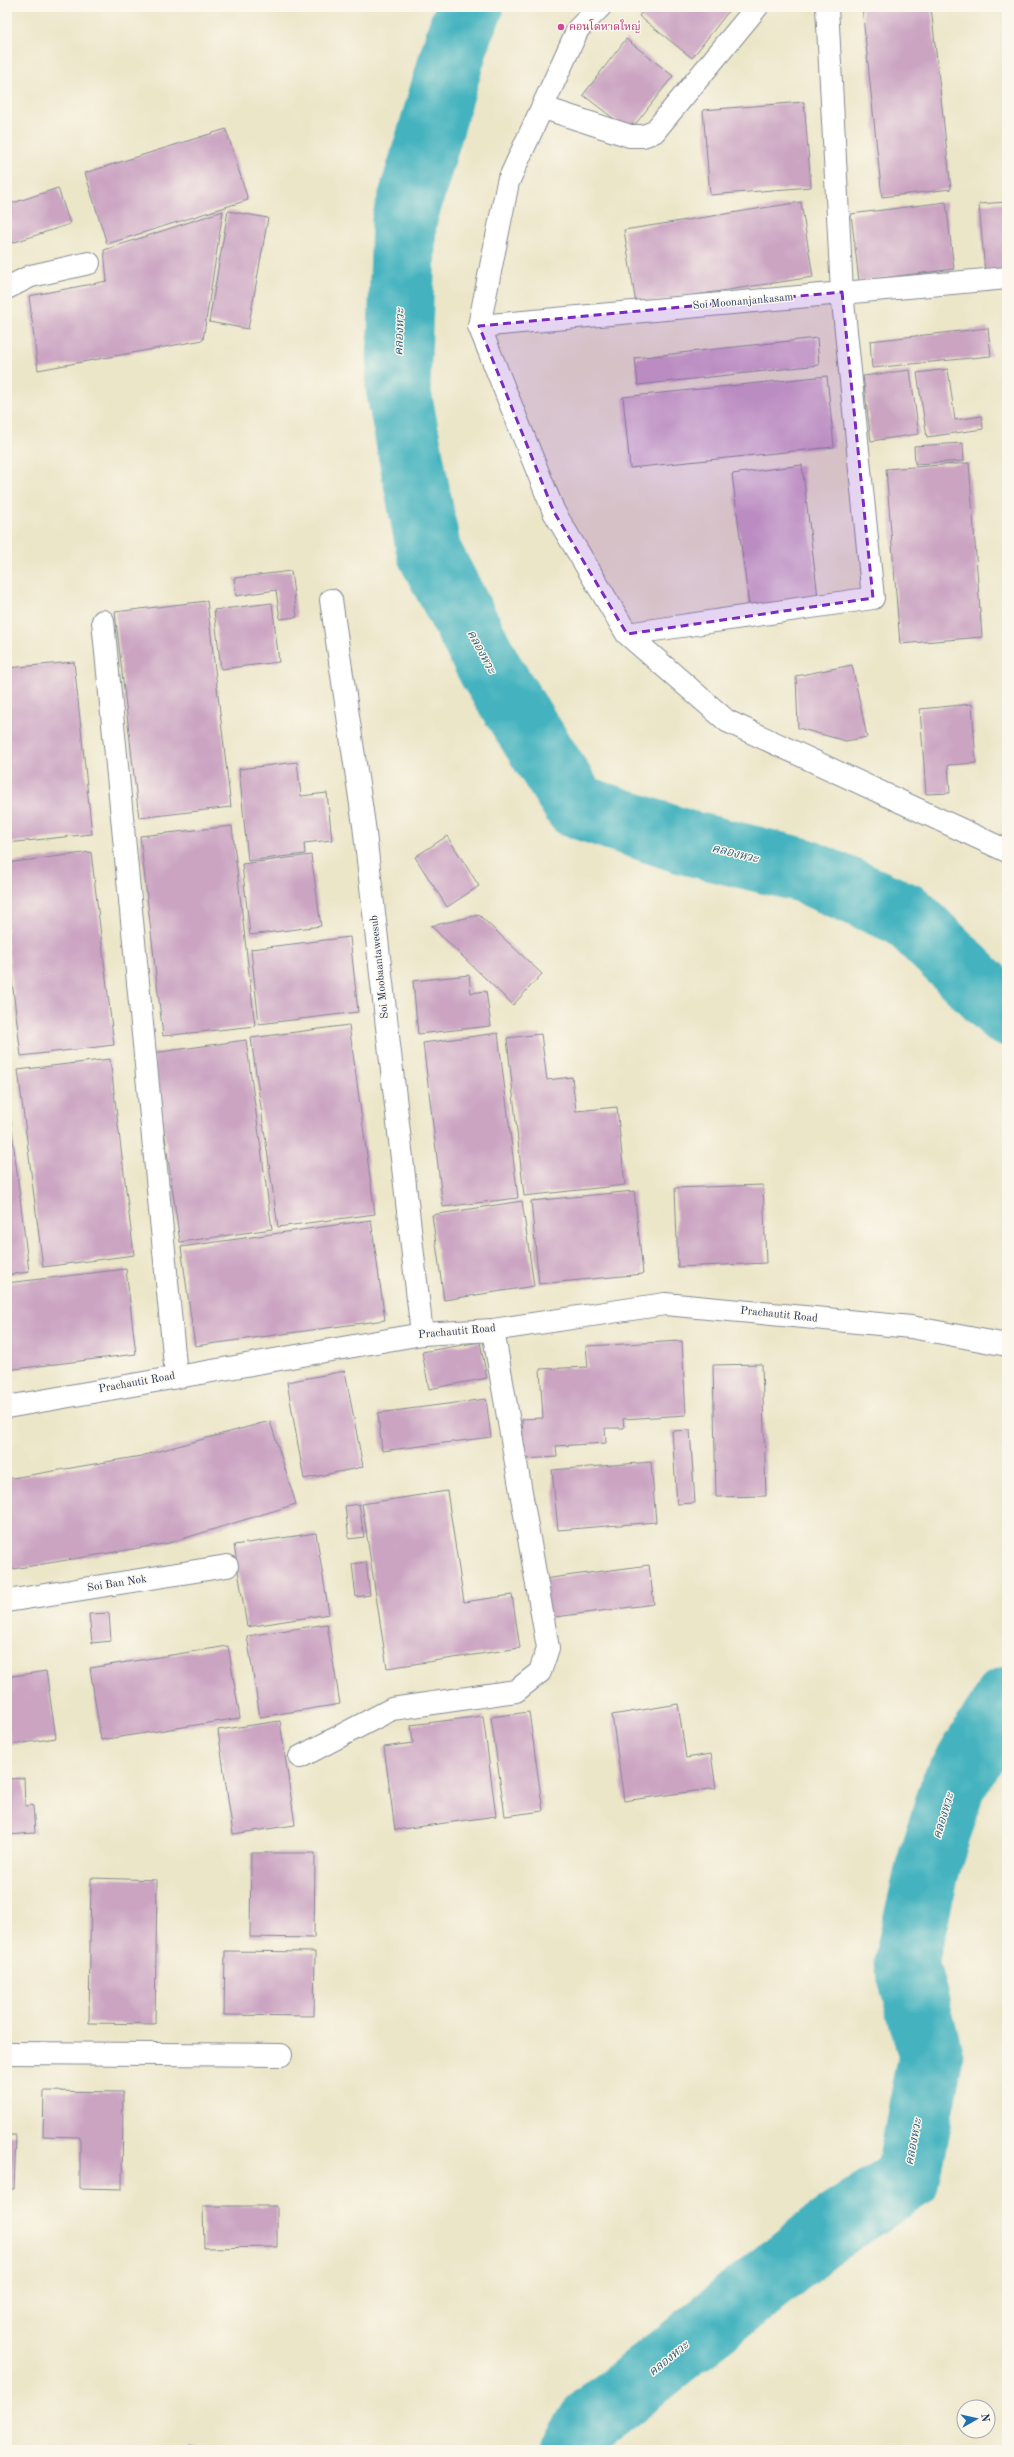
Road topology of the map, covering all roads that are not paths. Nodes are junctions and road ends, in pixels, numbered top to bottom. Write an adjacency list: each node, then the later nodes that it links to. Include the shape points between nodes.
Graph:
1 (600, 7): 4 (street, via 578,29)
2 (757, 7): 4 (street, via 654,132 643,136 630,136)
3 (827, 7): 8 (street)
4 (544, 108): 9 (street, via 508,182)
5 (89, 263): 7 (street, via 30,276)
6 (1007, 278): 8 (street, Soi Moonanjankasam)
7 (7, 288)
8 (842, 292): 9 (street, Soi Moonanjankasam); 12 (street, via 873,598)
9 (479, 326): 12 (street, via 554,512)
10 (331, 600): 15 (street, Soi Moobaantaweesub, via 364,825)
11 (102, 621): 17 (street)
12 (626, 634): 13 (street, via 727,721)
13 (1007, 851)
14 (493, 1330): 15 (street, Prachautit Road); 16 (street, Prachautit Road, via 666,1304 911,1327); 21 (street, via 548,1648 540,1672 516,1691 392,1709)
15 (422, 1334): 17 (street, Prachautit Road)
16 (1007, 1345)
17 (176, 1376): 18 (street, Prachautit Road)
18 (7, 1407)
19 (227, 1566): 20 (street, Soi Ban Nok)
20 (7, 1601)
21 (300, 1757)
22 (7, 2053): 23 (street)
23 (280, 2055)

